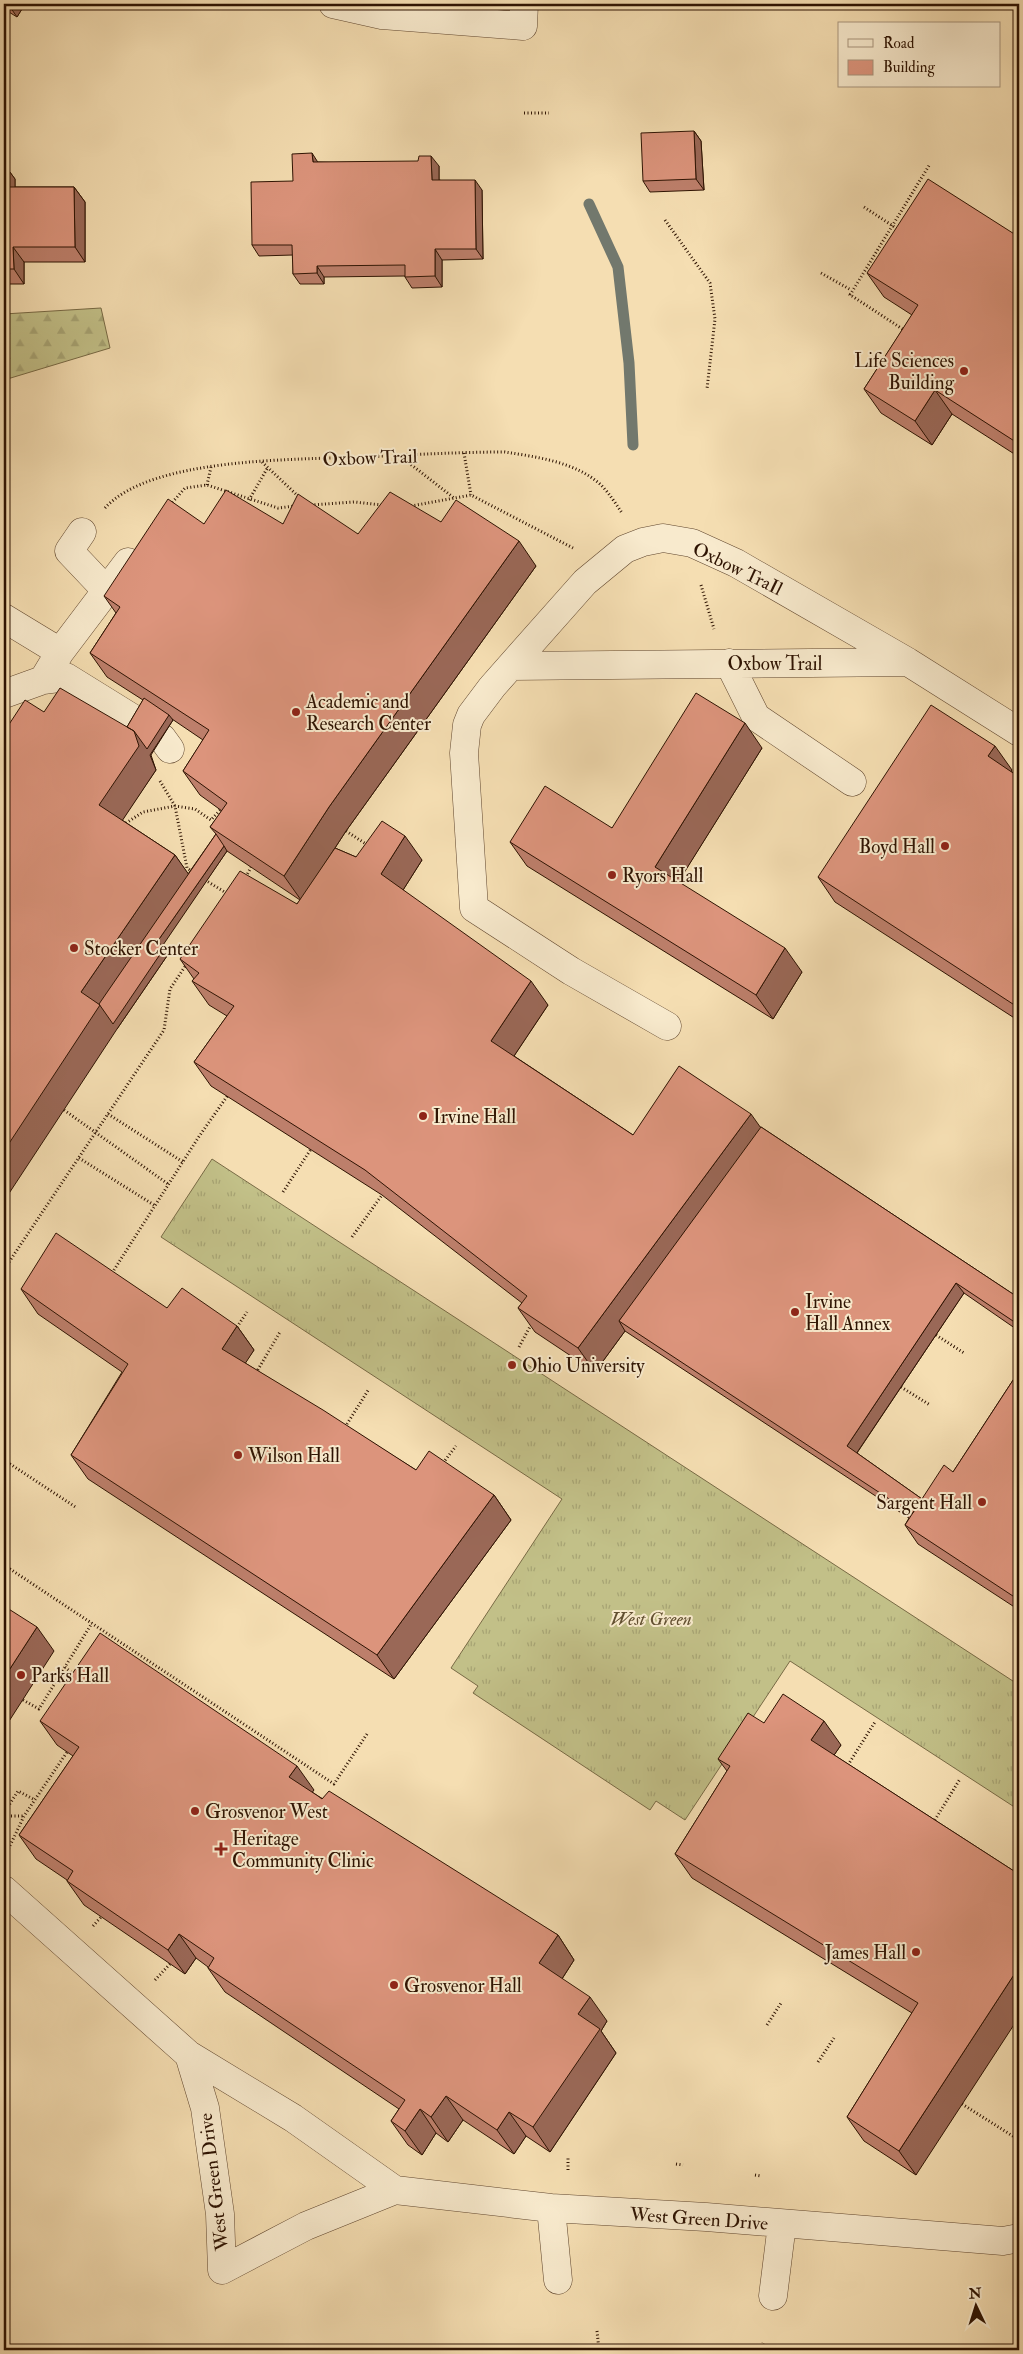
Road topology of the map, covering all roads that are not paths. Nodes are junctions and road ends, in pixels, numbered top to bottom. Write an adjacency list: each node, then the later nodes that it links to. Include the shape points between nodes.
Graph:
1 (333, 4): 2 (street, via 382,15)
2 (523, 15)
3 (82, 532): 5 (street, via 69,551)
4 (128, 562): 5 (street)
5 (106, 589): 7 (street)
6 (4, 618): 7 (street)
7 (60, 652): 11 (street)
8 (908, 662): 9 (street, Oxbow Trail); 10 (street, Oxbow TraIl, via 736,563 692,543 663,538 625,549 585,582); 13 (street)
9 (729, 663): 10 (street, Oxbow Trail); 15 (street, via 756,717)
10 (511, 666): 16 (street, Oxbow TraIl, via 471,715 465,736 474,908 571,972)
11 (43, 680): 12 (street); 14 (street, via 66,677 156,734)
12 (4, 694)
13 (1019, 732)
14 (170, 749)
15 (852, 782)
16 (667, 1026)
17 (4, 1890): 18 (street, West Green Drive)
18 (189, 2055): 19 (street, West Green Drive, via 293,2118); 19 (street, West Green Drive, via 205,2108 220,2214 222,2270 306,2226)
19 (395, 2190): 20 (street, West Green Drive)
20 (551, 2208): 21 (street, West Green Drive); 23 (street)
21 (782, 2224): 22 (street, West Green Drive); 24 (street)
22 (1014, 2242)
23 (558, 2280)
24 (773, 2296)

